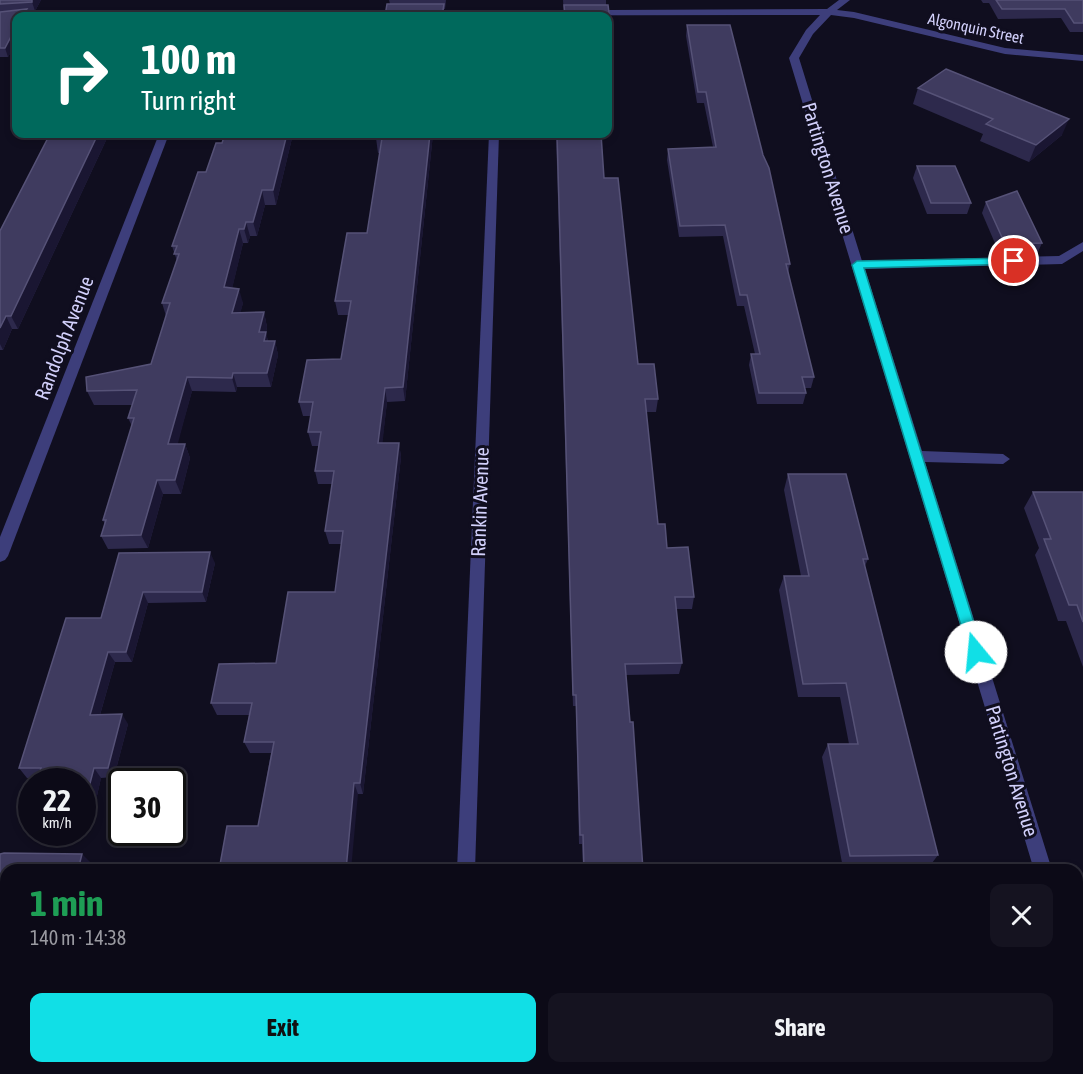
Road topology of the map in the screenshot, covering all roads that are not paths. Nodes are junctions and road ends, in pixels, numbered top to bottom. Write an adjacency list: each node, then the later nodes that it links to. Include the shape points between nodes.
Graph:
1 (845, 0): 2 (street, Partington Avenue)
2 (827, 12): 3 (street, Algonquin Street); 4 (street, Algonquin Street); 10 (street, Partington Avenue, via 807,33 794,58)
3 (612, 14)
4 (987, 47): 5 (street); 6 (street, Algonquin Street)
5 (981, 58)
6 (1083, 58)
7 (163, 138): 13 (street, Randolph Avenue)
8 (494, 138): 14 (street, Rankin Avenue)
9 (1083, 246): 10 (street, via 1062,260)
10 (857, 265): 11 (street, Partington Avenue)
11 (916, 456): 12 (street); 15 (street, Partington Avenue)
12 (1003, 459)
13 (0, 556)
14 (466, 864)
15 (1041, 864)

